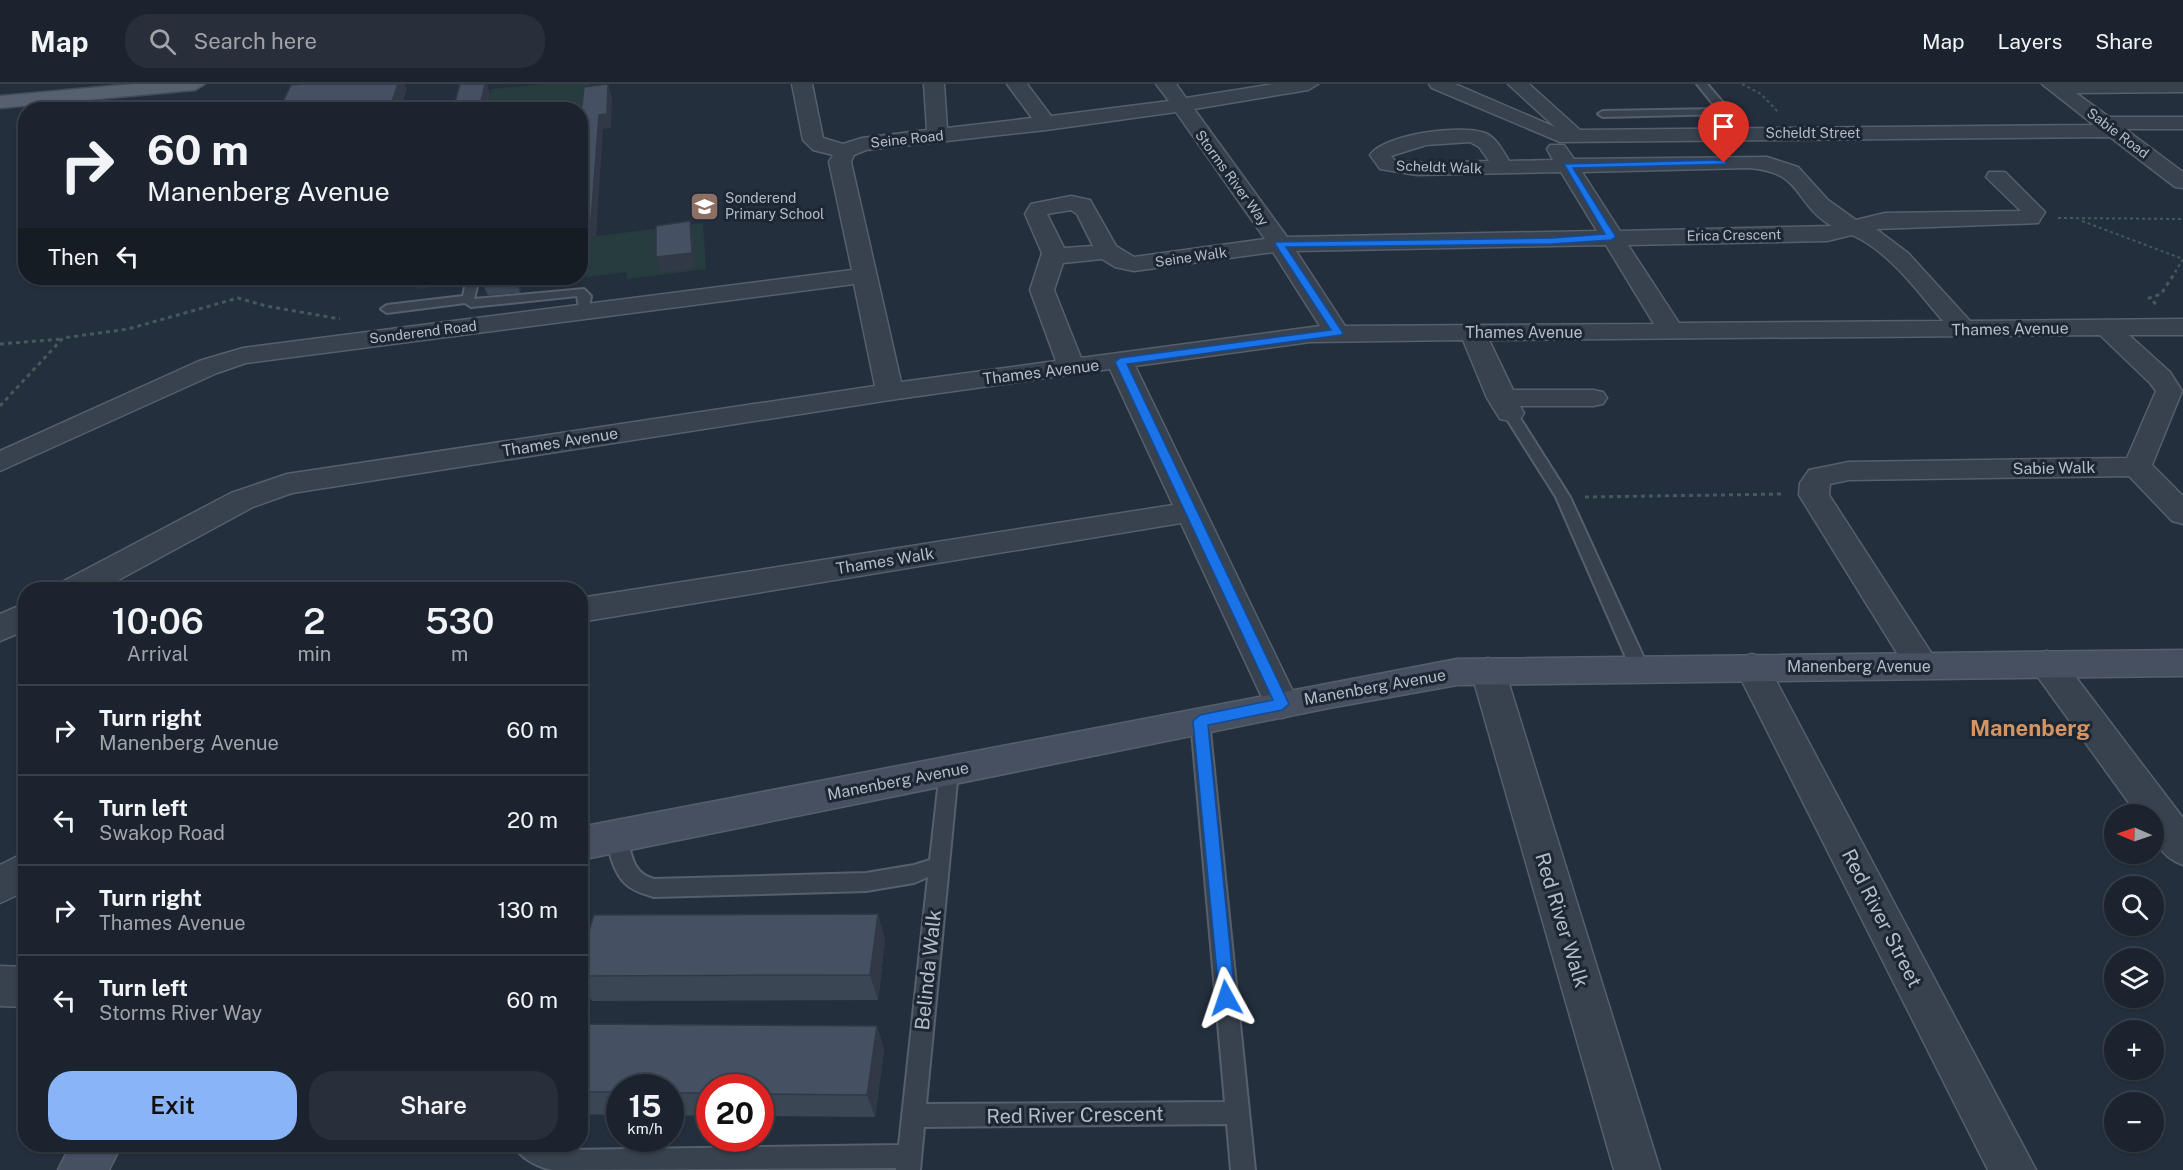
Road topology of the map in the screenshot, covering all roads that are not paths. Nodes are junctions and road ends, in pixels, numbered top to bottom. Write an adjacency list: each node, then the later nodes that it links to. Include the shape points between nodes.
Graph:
1 (187, 84): 12 (main road)
2 (802, 84): 22 (street, via 813,140 820,146)
3 (934, 84): 21 (street)
4 (1017, 84): 17 (street)
5 (1166, 84): 13 (street, Storms River Way)
6 (1308, 84): 13 (street, Seine Road)
7 (1439, 84): 20 (street)
8 (1518, 84): 20 (street)
9 (1702, 84): 15 (lane, via 1723,112)
10 (2054, 85): 11 (street); 18 (street, Sabie Road)
11 (2183, 86)
12 (0, 102)
13 (1181, 107): 17 (street, Seine Road); 29 (street, Storms River Way)
14 (1603, 114): 15 (lane)
15 (1653, 114): 19 (lane)
16 (2183, 123): 18 (street, Scheldt Street)
17 (1046, 124): 21 (street, Seine Road)
18 (2110, 127): 19 (street, Scheldt Street); 26 (street, Sabie Road)
19 (1668, 134): 20 (street, Scheldt Street)
20 (1568, 135): 23 (street, via 1556,141)
21 (937, 136): 22 (street, Seine Road, via 862,144)
22 (845, 151): 32 (street, via 840,162)
23 (1568, 166): 24 (street, Scheldt Walk); 27 (street, via 1773,164 1794,172 1830,214); 28 (street)
24 (1504, 169): 24 (street, Scheldt Walk, via 1485,141 1470,135 1395,146 1380,155 1387,165 1406,169)
25 (1997, 177): 27 (street, Erica Crescent, via 2029,207 2033,216 1885,220)
26 (2183, 182)
27 (1856, 228): 28 (street, Erica Crescent, via 1827,234); 39 (street, via 1890,250)
28 (1611, 237): 29 (street, Erica Crescent); 40 (street)
29 (1280, 244): 30 (street, Seine Walk, via 1134,264 1120,262); 42 (street, Storms River Way)
30 (1107, 251): 31 (street, via 1066,257); 31 (street, via 1087,211 1082,205 1071,203 1045,206 1036,214)
31 (1054, 252): 44 (street, via 1042,290)
32 (866, 275): 36 (street, Sonderend Road); 45 (street)
33 (471, 285): 34 (lane)
34 (468, 299): 35 (lane); 36 (lane, via 479,304 580,292 585,296)
35 (387, 309)
36 (584, 311): 48 (street, Sonderend Road, via 260,353 218,363)
37 (2182, 327): 38 (street, Thames Avenue)
38 (2107, 328): 39 (street, Thames Avenue); 49 (street, via 2169,391)
39 (1963, 329): 40 (street, Thames Avenue)
40 (1671, 331): 41 (street, Thames Avenue)
41 (1472, 332): 42 (street, Thames Avenue); 47 (street)
42 (1337, 333): 43 (street, Thames Avenue)
43 (1120, 362): 44 (street, Thames Avenue); 50 (street)
44 (1072, 368): 45 (street, Thames Avenue)
45 (890, 392): 52 (street, Thames Avenue, via 287,484 242,500)
46 (1593, 398): 47 (street)
47 (1506, 406): 60 (lane, via 1563,497)
48 (0, 462)
49 (2137, 467): 51 (street); 58 (street, Sabie Walk, via 1849,471 1819,477 1814,495)
50 (1190, 512): 53 (street, Thames Walk); 62 (street)
51 (2183, 514)
52 (88, 582)
53 (588, 609)
54 (18, 619): 55 (street)
55 (0, 629)
56 (2183, 663): 57 (street, Manenberg Avenue)
57 (2047, 664): 58 (street, Manenberg Avenue); 67 (street)
58 (1922, 665): 59 (street, Manenberg Avenue)
59 (1752, 667): 60 (street, Manenberg Avenue); 81 (street, Red River Street)
60 (1640, 669): 61 (street, Manenberg Avenue)
61 (1488, 671): 62 (street, Manenberg Avenue, via 1430,676); 80 (street, Red River Walk)
62 (1282, 704): 63 (street, Manenberg Avenue)
63 (1200, 721): 64 (street, Manenberg Avenue); 73 (lane)
64 (949, 771): 65 (street, Manenberg Avenue); 68 (lane, Belinda Walk)
65 (617, 837): 66 (street, Manenberg Avenue); 68 (lane, via 629,877 639,885 654,888 866,882 914,874)
66 (588, 842)
67 (2183, 848)
68 (939, 865): 74 (lane, Belinda Walk)
69 (18, 874): 70 (street)
70 (0, 886)
71 (0, 986): 72 (street)
72 (18, 987)
73 (1237, 1113): 74 (lane, Red River Crescent); 79 (lane)
74 (913, 1116): 77 (lane, Belinda Walk)
75 (93, 1152): 78 (street)
76 (538, 1152): 77 (lane, via 568,1162)
77 (908, 1163)
78 (81, 1170)
79 (1243, 1170)
80 (1637, 1170)
81 (2013, 1170)

